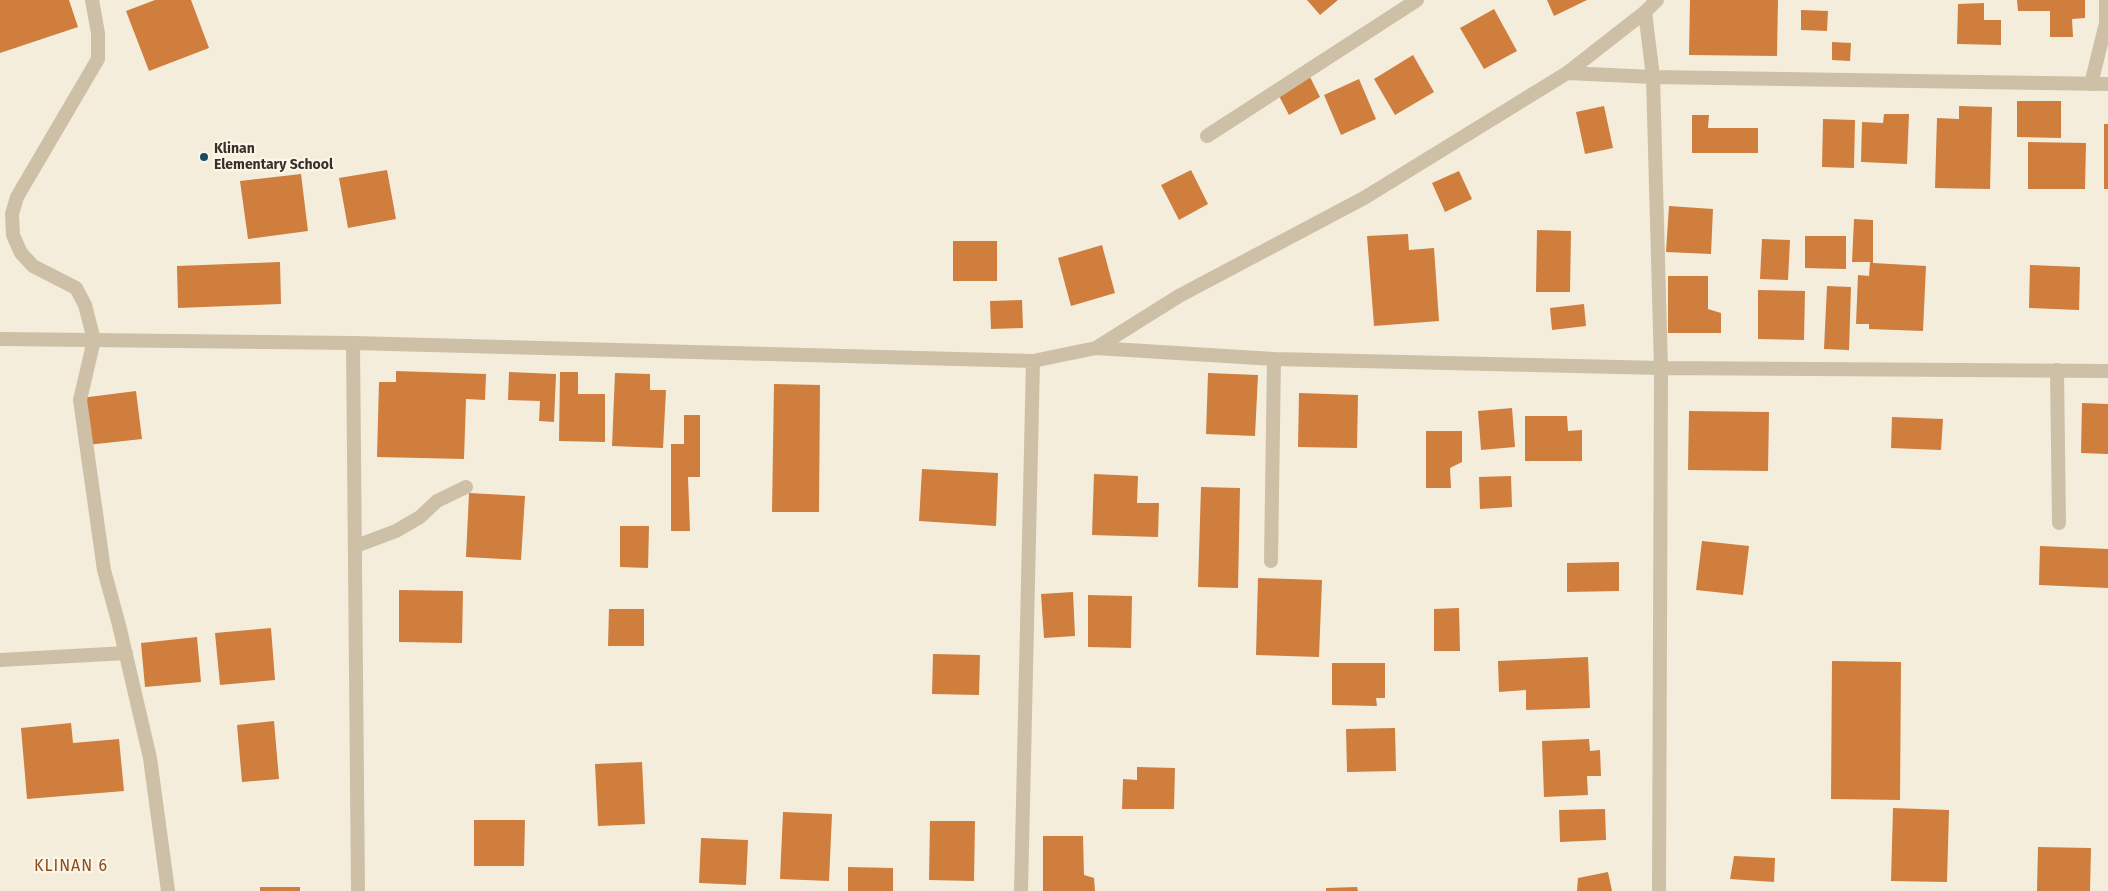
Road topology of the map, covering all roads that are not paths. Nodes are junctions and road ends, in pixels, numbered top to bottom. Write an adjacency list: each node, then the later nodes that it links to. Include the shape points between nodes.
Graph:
1 (92, 0): 12 (street, via 98,33 98,59 17,197 12,214 12,235 21,253 34,266 76,288 85,305)
2 (1417, 0): 10 (street)
3 (1657, 0): 5 (street)
4 (2106, 0): 8 (street, via 2106,23)
5 (1645, 12): 6 (street); 7 (street)
6 (1567, 73): 7 (street); 14 (street, via 1364,198 1179,296)
7 (1653, 77): 8 (street); 17 (street)
8 (2091, 84): 9 (street)
9 (2108, 84)
10 (1207, 136)
11 (0, 339): 12 (street)
12 (94, 340): 13 (street); 24 (street, via 80,400 104,570)
13 (353, 343): 16 (street); 22 (street)
14 (1096, 348): 15 (street); 16 (street)
15 (1274, 359): 17 (street); 23 (street)
16 (1033, 361): 28 (street)
17 (1661, 368): 18 (street); 29 (street)
18 (2057, 370): 19 (street); 21 (street)
19 (2108, 370)
20 (466, 487): 22 (street, via 437,501 420,517 396,531)
21 (2059, 523)
22 (356, 546): 27 (street)
23 (1271, 561)
24 (126, 653): 25 (street); 26 (street, via 150,758)
25 (0, 660)
26 (168, 891)
27 (358, 891)
28 (1021, 891)
29 (1659, 891)

